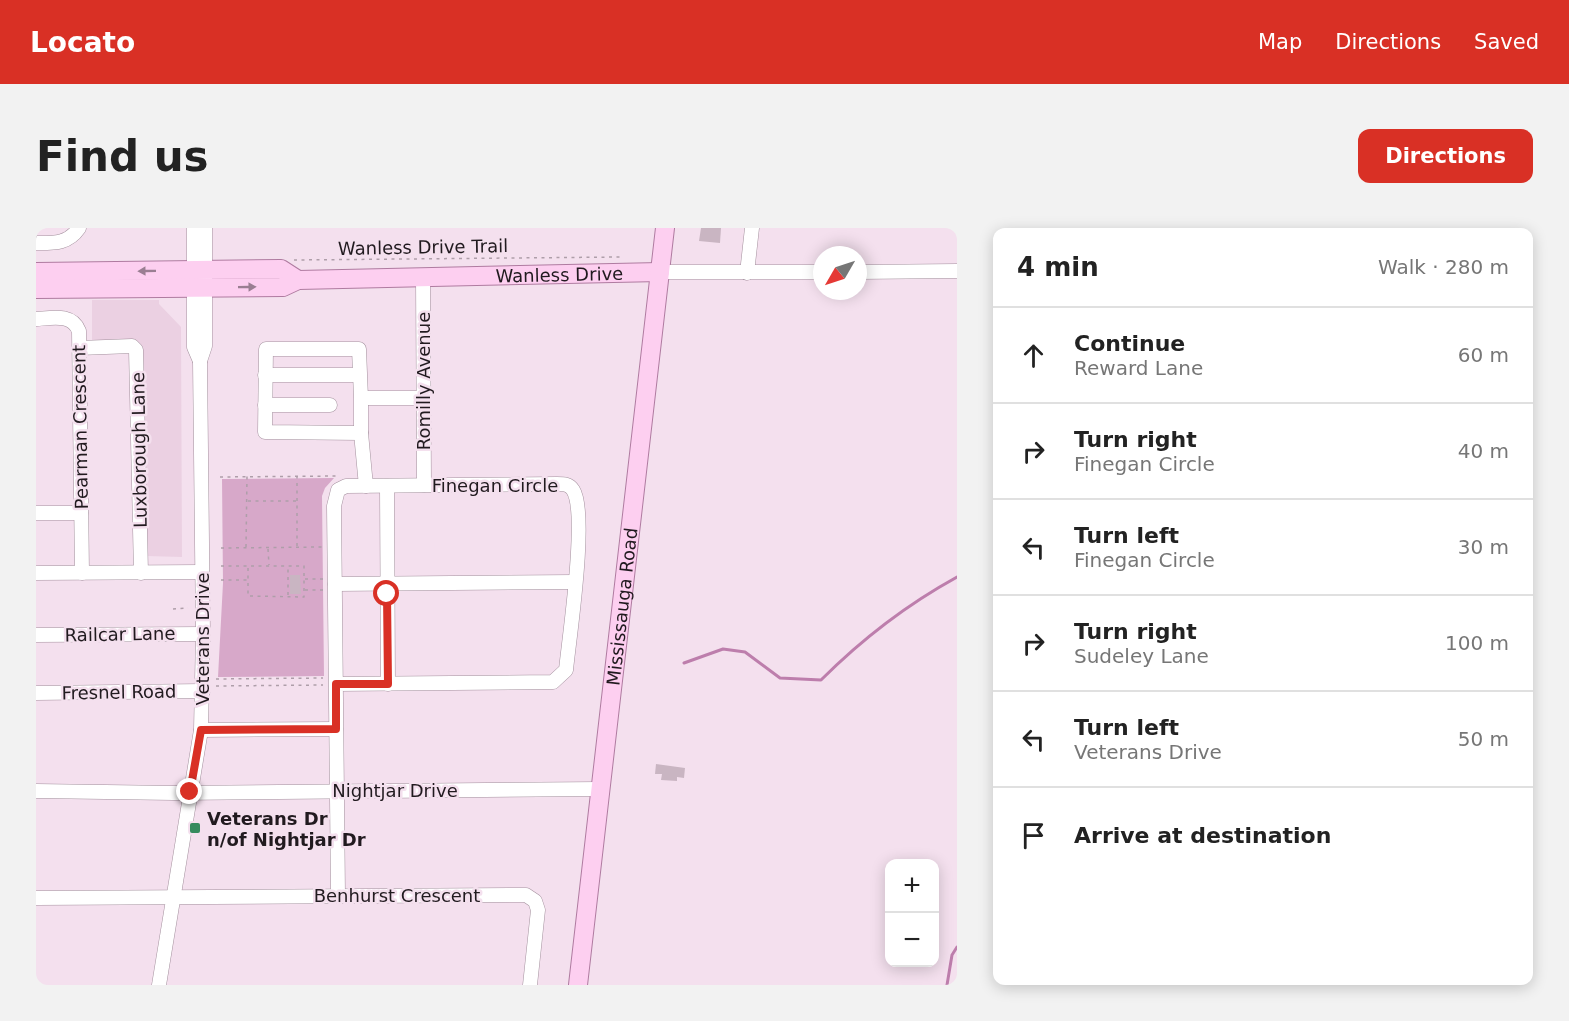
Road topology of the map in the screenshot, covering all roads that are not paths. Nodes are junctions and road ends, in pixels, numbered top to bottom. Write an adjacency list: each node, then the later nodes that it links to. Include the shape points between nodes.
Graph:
1 (79, 228): 6 (street, via 68,240)
2 (194, 228): 14 (street, Veterans Drive)
3 (205, 228): 14 (street, Veterans Drive)
4 (665, 228): 9 (main road, Mississauga Road)
5 (752, 228): 12 (street)
6 (36, 243)
7 (957, 271): 11 (street)
8 (36, 272): 14 (main road, Wanless Drive, one-way to 8)
9 (660, 272): 12 (street, Wanless Drive); 13 (main road, Wanless Drive); 45 (main road, Mississauga Road)
10 (813, 272): 12 (street, Wanless Drive)
11 (867, 272)
12 (747, 273)
13 (423, 276): 14 (main road, Wanless Drive, via 298,280 281,269); 21 (street, Romilly Avenue)
14 (200, 279): 15 (main road, Wanless Drive); 30 (street, Veterans Drive, via 194,347 200,361)
15 (36, 289)
16 (36, 318): 17 (street, Pearman Crescent, via 72,321 79,331)
17 (79, 348): 29 (street, Pearman Crescent); 33 (street, Luxborough Lane, via 132,346 136,350)
18 (265, 375): 19 (street); 19 (street, via 266,349 359,348); 22 (street)
19 (359, 375): 20 (street)
20 (360, 398): 21 (street); 24 (street)
21 (423, 398): 25 (street, Romilly Avenue)
22 (265, 405): 23 (street); 24 (street, via 265,432)
23 (330, 405)
24 (362, 433): 26 (street)
25 (424, 485): 27 (street, Finegan Circle); 34 (street, Finegan Circle, via 567,484 577,503 579,558)
26 (366, 486): 27 (street, Finegan Circle); 36 (street, Finegan Circle, via 346,486 335,497)
27 (387, 486): 35 (street)
28 (36, 513): 29 (street)
29 (81, 513): 32 (street, Pearman Crescent)
30 (202, 572): 33 (street); 37 (street, Veterans Drive)
31 (36, 573): 32 (street)
32 (82, 573): 33 (street)
33 (141, 573)
34 (575, 582): 35 (street); 40 (street, Finegan Circle, via 566,670 553,682)
35 (387, 583): 36 (street); 40 (street)
36 (328, 584): 39 (street, Finegan Circle)
37 (203, 634): 38 (street, Railcar Lane); 41 (street, Veterans Drive)
38 (36, 635)
39 (328, 682): 40 (street, Finegan Circle); 43 (street, Finegan Circle)
40 (388, 684)
41 (209, 688): 42 (street, Fresnel Road); 44 (street, Veterans Drive)
42 (36, 693)
43 (336, 729): 44 (street); 46 (street, Finegan Circle)
44 (201, 730): 48 (street, Veterans Drive)
45 (600, 789): 46 (street, Nightjar Drive); 54 (main road, Mississauga Road)
46 (337, 790): 48 (street, Nightjar Drive); 49 (street, Finegan Circle)
47 (36, 791): 48 (street, Nightjar Drive)
48 (190, 792): 50 (street, Veterans Drive)
49 (338, 896): 50 (street, Benhurst Crescent); 53 (street, Benhurst Crescent, via 526,895 535,901 538,910)
50 (172, 897): 51 (street, Benhurst Crescent); 52 (street, Veterans Drive)
51 (36, 898)
52 (159, 985)
53 (530, 985)
54 (578, 985)

